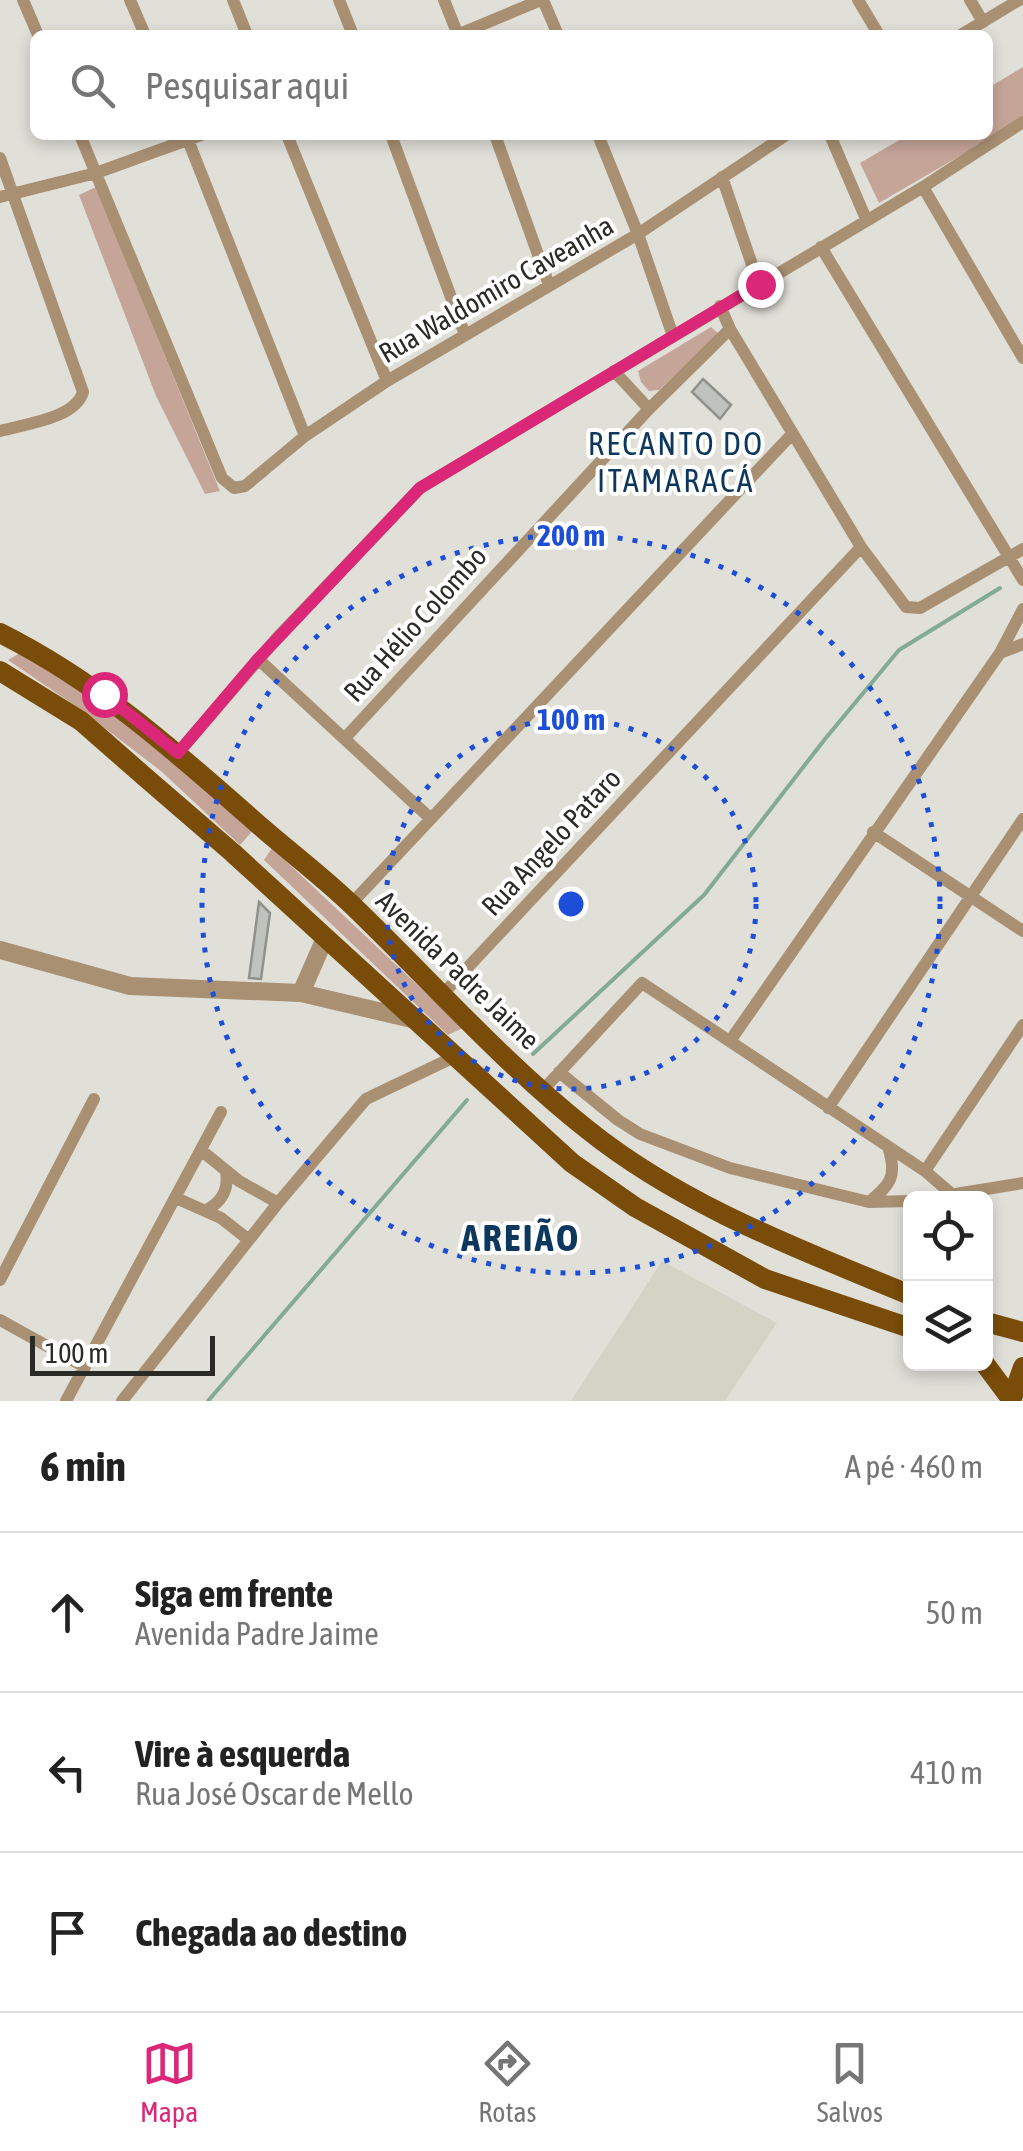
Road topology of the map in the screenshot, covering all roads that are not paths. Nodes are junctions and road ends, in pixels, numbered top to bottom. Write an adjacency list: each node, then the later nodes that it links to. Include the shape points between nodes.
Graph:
1 (23, 0): 11 (street)
2 (130, 0): 12 (street)
3 (234, 0): 13 (street)
4 (339, 0): 14 (street)
5 (444, 0): 15 (street)
6 (542, 0): 16 (street); 17 (street)
7 (858, 0): 18 (street)
8 (970, 0): 10 (street)
9 (1019, 0): 10 (street)
10 (983, 22): 19 (street)
11 (36, 30)
12 (143, 30)
13 (245, 30)
14 (351, 30)
15 (456, 30)
16 (470, 30)
17 (556, 30)
18 (876, 30)
19 (969, 30)
20 (1023, 122): 33 (street)
21 (82, 140): 31 (street)
22 (184, 140): 31 (street)
23 (193, 140): 50 (street)
24 (289, 140): 46 (street)
25 (392, 140): 42 (street)
26 (496, 140): 39 (street)
27 (600, 140): 36 (street)
28 (779, 140): 32 (street, Rua Waldomiro Caveanha)
29 (832, 140): 35 (street)
30 (0, 158): 34 (street)
31 (96, 173): 34 (street); 50 (street, Rua Waldomiro Caveanha, via 222,478 234,488 245,486)
32 (722, 178): 36 (street, Rua Waldomiro Caveanha); 38 (street)
33 (923, 187): 35 (street); 44 (street)
34 (7, 196): 48 (street, via 83,392 68,410)
35 (866, 219): 37 (street)
36 (638, 234): 39 (street, Rua Waldomiro Caveanha); 43 (street)
37 (821, 247): 38 (street); 53 (street)
38 (760, 284): 40 (street)
39 (550, 285): 42 (street, Rua Waldomiro Caveanha)
40 (720, 306): 41 (street); 43 (street)
41 (730, 328): 47 (street, Rua Hélio Colombo); 49 (street)
42 (465, 335): 46 (street, Rua Waldomiro Caveanha)
43 (673, 336): 45 (street)
44 (1023, 358)
45 (614, 371): 47 (street); 59 (street, via 420,488)
46 (387, 381): 50 (street, Rua Waldomiro Caveanha)
47 (650, 409): 61 (street, Rua Hélio Colombo)
48 (0, 431)
49 (792, 434): 51 (street); 63 (street)
50 (305, 436)
51 (861, 547): 53 (street, via 912,609); 74 (street, Rua Angelo Pataro)
52 (1023, 549): 53 (street)
53 (1009, 558): 54 (street)
54 (1023, 580)
55 (1023, 609): 58 (street)
56 (0, 633): 62 (main road, Avenida Padre Jaime, via 104,694)
57 (1023, 644): 58 (street)
58 (1000, 654): 66 (street)
59 (258, 659): 61 (street); 62 (street)
60 (0, 671): 67 (main road, via 81,722)
61 (345, 738): 63 (street)
62 (178, 753): 65 (main road, Avenida Padre Jaime)
63 (430, 818): 69 (street)
64 (1023, 819): 68 (street)
65 (261, 827): 67 (main road, via 252,844); 69 (main road, Avenida Padre Jaime)
66 (873, 832): 68 (street); 77 (street)
67 (234, 853): 71 (main road)
68 (972, 894): 70 (street); 83 (street)
69 (350, 904): 74 (main road, Avenida Padre Jaime)
70 (1023, 931)
71 (325, 938): 73 (street); 75 (main road)
72 (0, 950): 73 (street, via 130,986)
73 (300, 992): 75 (street)
74 (442, 995): 78 (main road, Avenida Padre Jaime)
75 (416, 1020): 79 (main road)
76 (1023, 1025): 87 (street)
77 (730, 1040): 80 (street, via 642,983); 83 (street)
78 (492, 1042): 79 (main road, via 461,1041); 81 (main road, Avenida Padre Jaime)
79 (449, 1052): 95 (street, via 366,1099); 99 (main road, via 572,1163)
80 (559, 1072): 81 (street); 94 (street, via 640,1134 730,1168)
81 (543, 1090): 96 (main road, Avenida Padre Jaime, via 587,1130)
82 (94, 1099): 100 (street)
83 (828, 1108): 85 (street)
84 (222, 1112): 86 (street)
85 (890, 1150): 87 (street); 94 (street, via 892,1176)
86 (202, 1151): 88 (street); 92 (street)
87 (925, 1170): 90 (street)
88 (226, 1172): 95 (street); 97 (street, via 224,1193)
89 (1023, 1183): 91 (street)
90 (948, 1191)
91 (981, 1191)
92 (176, 1198): 97 (street); 106 (street)
93 (903, 1201): 94 (street)
94 (869, 1202)
95 (278, 1203): 98 (street)
96 (714, 1209): 99 (main road); 101 (main road, Avenida Padre Jaime)
97 (206, 1210): 98 (street)
98 (248, 1240): 111 (street)
99 (694, 1241): 104 (main road, via 765,1279)
100 (0, 1280)
101 (903, 1292)
102 (0, 1320): 106 (street)
103 (993, 1324): 105 (main road)
104 (903, 1326)
105 (1023, 1332)
106 (84, 1366): 110 (street)
107 (1023, 1367): 109 (main road)
108 (990, 1371): 109 (main road)
109 (1011, 1400)
110 (66, 1401)
111 (122, 1401)

